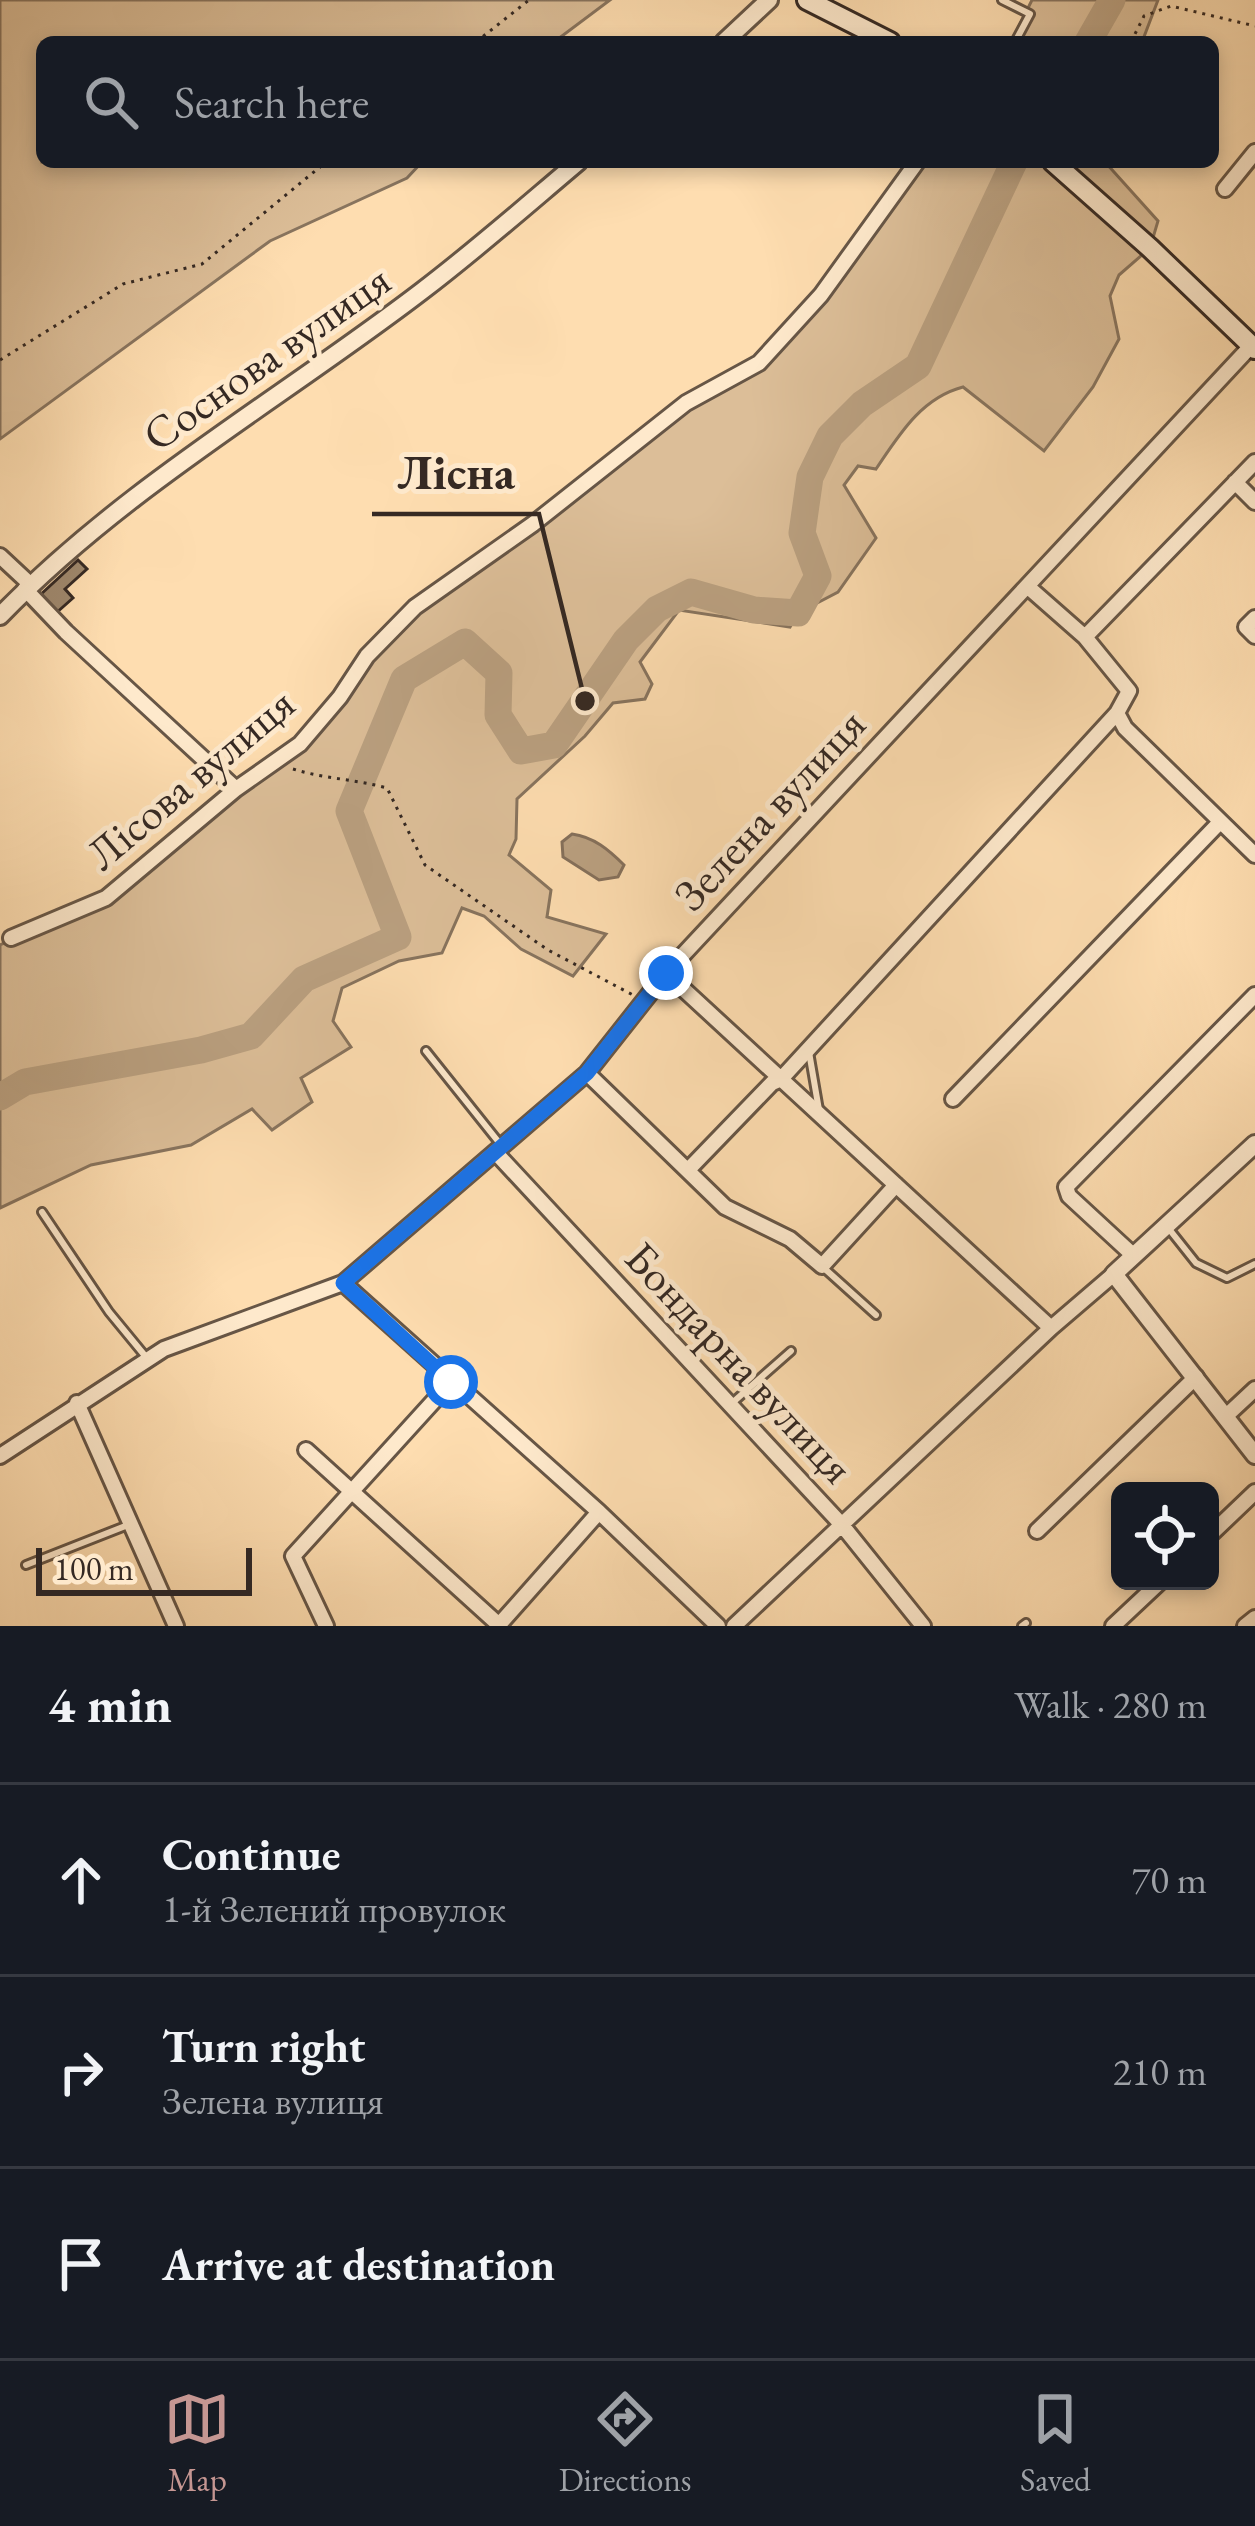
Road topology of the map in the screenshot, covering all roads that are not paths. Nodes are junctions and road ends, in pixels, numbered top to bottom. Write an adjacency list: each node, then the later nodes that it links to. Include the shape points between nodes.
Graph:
1 (769, 0): 4 (street)
2 (807, 0): 5 (main road)
3 (1002, 0): 6 (lane, via 1030,14)
4 (730, 36)
5 (878, 36)
6 (1018, 36)
7 (1255, 152): 11 (street)
8 (571, 168): 17 (street, Соснова вулиця, via 423,291 150,484)
9 (913, 168): 24 (street, Лісова вулиця, via 821,295 759,363 686,404 415,607 300,744)
10 (1060, 168): 12 (main road)
11 (1225, 188)
12 (1251, 341): 18 (street, Зелена вулиця)
13 (1255, 462): 14 (street)
14 (1234, 482): 15 (street); 22 (street)
15 (1255, 502)
16 (0, 556): 17 (street)
17 (27, 586): 19 (street, Соснова вулиця); 24 (street)
18 (1027, 586): 22 (street); 28 (street, Зелена вулиця)
19 (4, 605)
20 (1255, 618): 21 (street, via 1246,627)
21 (1255, 636)
22 (1085, 638): 23 (street, via 1129,691)
23 (1117, 713): 25 (street); 30 (street)
24 (236, 789): 27 (street, Лісова вулиця, via 106,898)
25 (1220, 822): 26 (street); 34 (street)
26 (1255, 855)
27 (11, 938)
28 (666, 973): 32 (street, Зелена вулиця); 33 (street)
29 (1255, 995): 42 (street, via 1066,1187)
30 (809, 1048): 33 (street); 35 (lane)
31 (426, 1051): 37 (lane)
32 (587, 1073): 37 (street, Зелена вулиця); 38 (street)
33 (781, 1079): 35 (street); 38 (street)
34 (952, 1100)
35 (820, 1115): 39 (street)
36 (1255, 1144): 41 (street)
37 (500, 1151): 46 (street, Зелена вулиця); 55 (street, Бондарна вулиця)
38 (688, 1170): 44 (street, via 725,1207 790,1239)
39 (896, 1185): 44 (street); 48 (street)
40 (41, 1212): 50 (lane)
41 (1166, 1226): 42 (street); 43 (lane, via 1196,1263 1227,1278)
42 (1134, 1256): 45 (street)
43 (1255, 1264)
44 (822, 1266): 47 (lane)
45 (1114, 1274): 48 (street); 51 (street)
46 (343, 1283): 50 (street, Зелена вулиця); 52 (street)
47 (876, 1315)
48 (1051, 1328): 64 (street)
49 (791, 1351): 55 (lane)
50 (148, 1359): 54 (street, Зелена вулиця)
51 (1196, 1377): 56 (street); 66 (street)
52 (451, 1382): 60 (street); 62 (street)
53 (1255, 1389): 56 (street)
54 (76, 1403): 59 (street, Зелена вулиця); 63 (street)
55 (730, 1405): 64 (street, Бондарна вулиця)
56 (1225, 1417): 58 (street)
57 (306, 1450): 60 (street)
58 (1255, 1455)
59 (0, 1456)
60 (354, 1492): 71 (street, via 293,1556); 72 (street)
61 (1255, 1492): 65 (street)
62 (599, 1511): 72 (street); 73 (street)
63 (132, 1523): 67 (lane); 70 (street)
64 (842, 1525): 74 (street); 75 (street, Бондарна вулиця)
65 (1219, 1526)
66 (1037, 1531)
67 (26, 1565)
68 (1151, 1590): 76 (street)
69 (1255, 1618): 77 (street)
70 (176, 1626)
71 (326, 1626)
72 (499, 1626)
73 (718, 1626)
74 (734, 1626)
75 (923, 1626)
76 (1113, 1626)
77 (1245, 1626)

